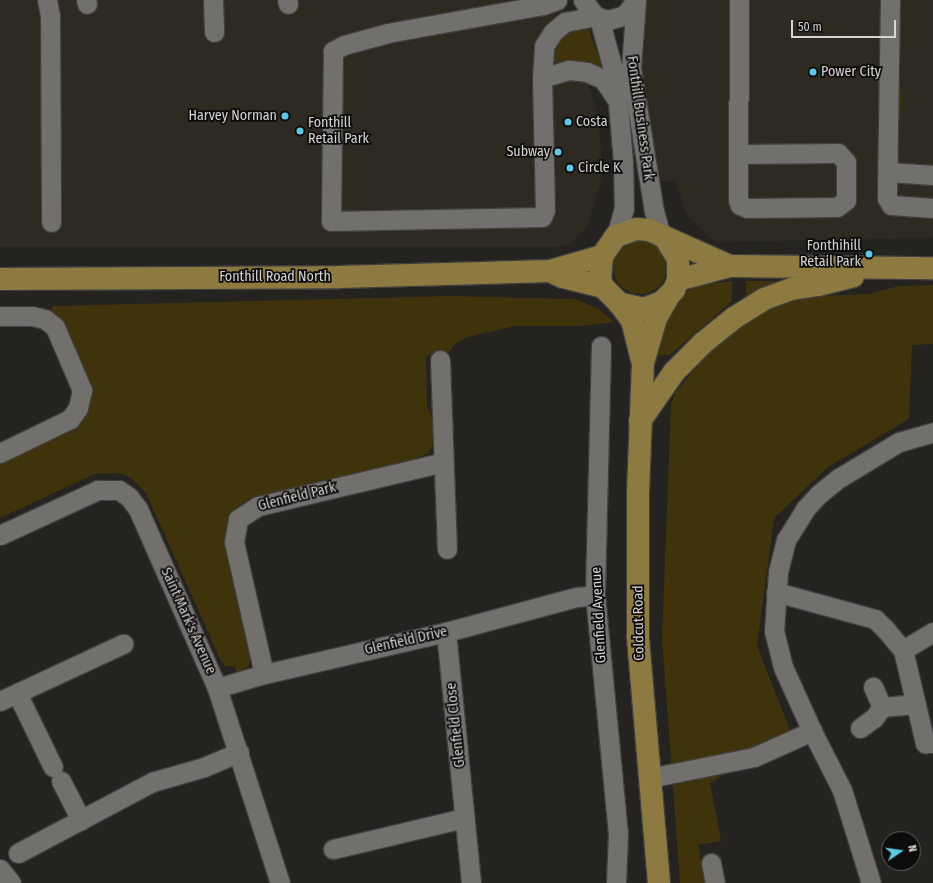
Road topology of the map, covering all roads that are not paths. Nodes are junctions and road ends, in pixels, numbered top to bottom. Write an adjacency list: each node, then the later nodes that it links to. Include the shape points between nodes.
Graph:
1 (47, 0): 16 (street, via 50,16)
2 (213, 0): 9 (street)
3 (558, 0): 10 (street, via 543,5 388,33 344,45 332,51 331,221 542,217)
4 (583, 0): 8 (street, Fonthill Business Park)
5 (636, 0): 8 (street, Fonthill Business Park, via 632,8 621,17 608,20); 18 (street, Fonthill Business Park, via 631,68 654,211)
6 (739, 0): 12 (street)
7 (890, 0): 13 (street)
8 (597, 17): 10 (street, via 565,22 553,32 544,46); 11 (street, Fonthill Business Park, via 616,80)
9 (214, 32)
10 (542, 78): 11 (street, via 569,70 587,72 603,79)
11 (616, 98): 17 (street, Fonthill Business Park, via 625,183 624,208)
12 (738, 154): 12 (street, via 838,153 846,162 846,200 837,207 743,207 738,200)
13 (888, 172): 14 (street); 15 (street, via 887,198 891,205)
14 (933, 175)
15 (933, 208)
16 (51, 222)
17 (616, 236): 18 (main road, via 636,229 649,230); 19 (main road)
18 (663, 237): 20 (main road); 26 (main road, via 678,259)
19 (602, 256): 23 (main road, Fonthill Road North); 25 (main road, via 600,279)
20 (730, 266): 21 (main road); 26 (main road)
21 (880, 268): 22 (main road); 32 (main road, via 818,285 792,288 764,299 734,318 703,343 674,372)
22 (933, 268)
23 (550, 271): 24 (main road, Fonthill Road North, via 347,276); 25 (main road, Fonthill Road North, via 563,278)
24 (0, 279)
25 (604, 287): 27 (main road)
26 (673, 288): 27 (main road, via 656,305 644,309); 31 (main road, via 656,318)
27 (619, 303): 31 (main road, via 632,320)
28 (0, 316): 34 (street, via 32,316 45,319 55,328 82,390 78,408 70,419)
29 (601, 346): 39 (street, Glenfield Avenue)
30 (440, 360): 35 (street)
31 (642, 363): 32 (main road, Coldcut Road)
32 (640, 421): 54 (main road, Coldcut Road, via 638,636)
33 (933, 432): 38 (street, via 898,442 839,478 819,494 805,509 786,540)
34 (0, 453)
35 (444, 462): 37 (street); 44 (street, Glenfield Park, via 258,506 238,519 234,542)
36 (0, 535): 46 (street, Saint Mark's Avenue, via 98,490 119,490 129,497 147,530)
37 (448, 549)
38 (776, 592): 43 (street, via 875,619); 51 (street, via 774,632 783,667)
39 (595, 595): 40 (street, Glenfield Drive, via 577,597); 64 (street, Glenfield Avenue, via 618,833)
40 (446, 632): 44 (street, Glenfield Drive); 55 (street, Glenfield Close)
41 (933, 632): 43 (street)
42 (122, 644): 47 (street)
43 (903, 650): 48 (street)
44 (264, 674): 46 (street, Glenfield Drive)
45 (873, 686): 49 (street)
46 (217, 688): 53 (street, Saint Mark's Avenue)
47 (8, 697): 56 (street, via 57,774)
48 (916, 704): 49 (street); 52 (street, via 925,743)
49 (882, 707): 50 (street, via 874,718)
50 (860, 728)
51 (812, 731): 54 (street, via 754,757); 67 (street, via 842,790)
52 (933, 743)
53 (240, 752): 56 (street, via 204,767 160,778); 62 (street, Saint Mark's Avenue)
54 (649, 778): 65 (main road, Coldcut Road)
55 (464, 818): 57 (street); 63 (street, Glenfield Close)
56 (81, 820): 58 (street)
57 (333, 849)
58 (18, 853)
59 (711, 863): 66 (street)
60 (0, 870): 61 (street)
61 (11, 883)
62 (280, 883)
63 (471, 883)
64 (616, 883)
65 (659, 883)
66 (714, 883)
67 (871, 883)

